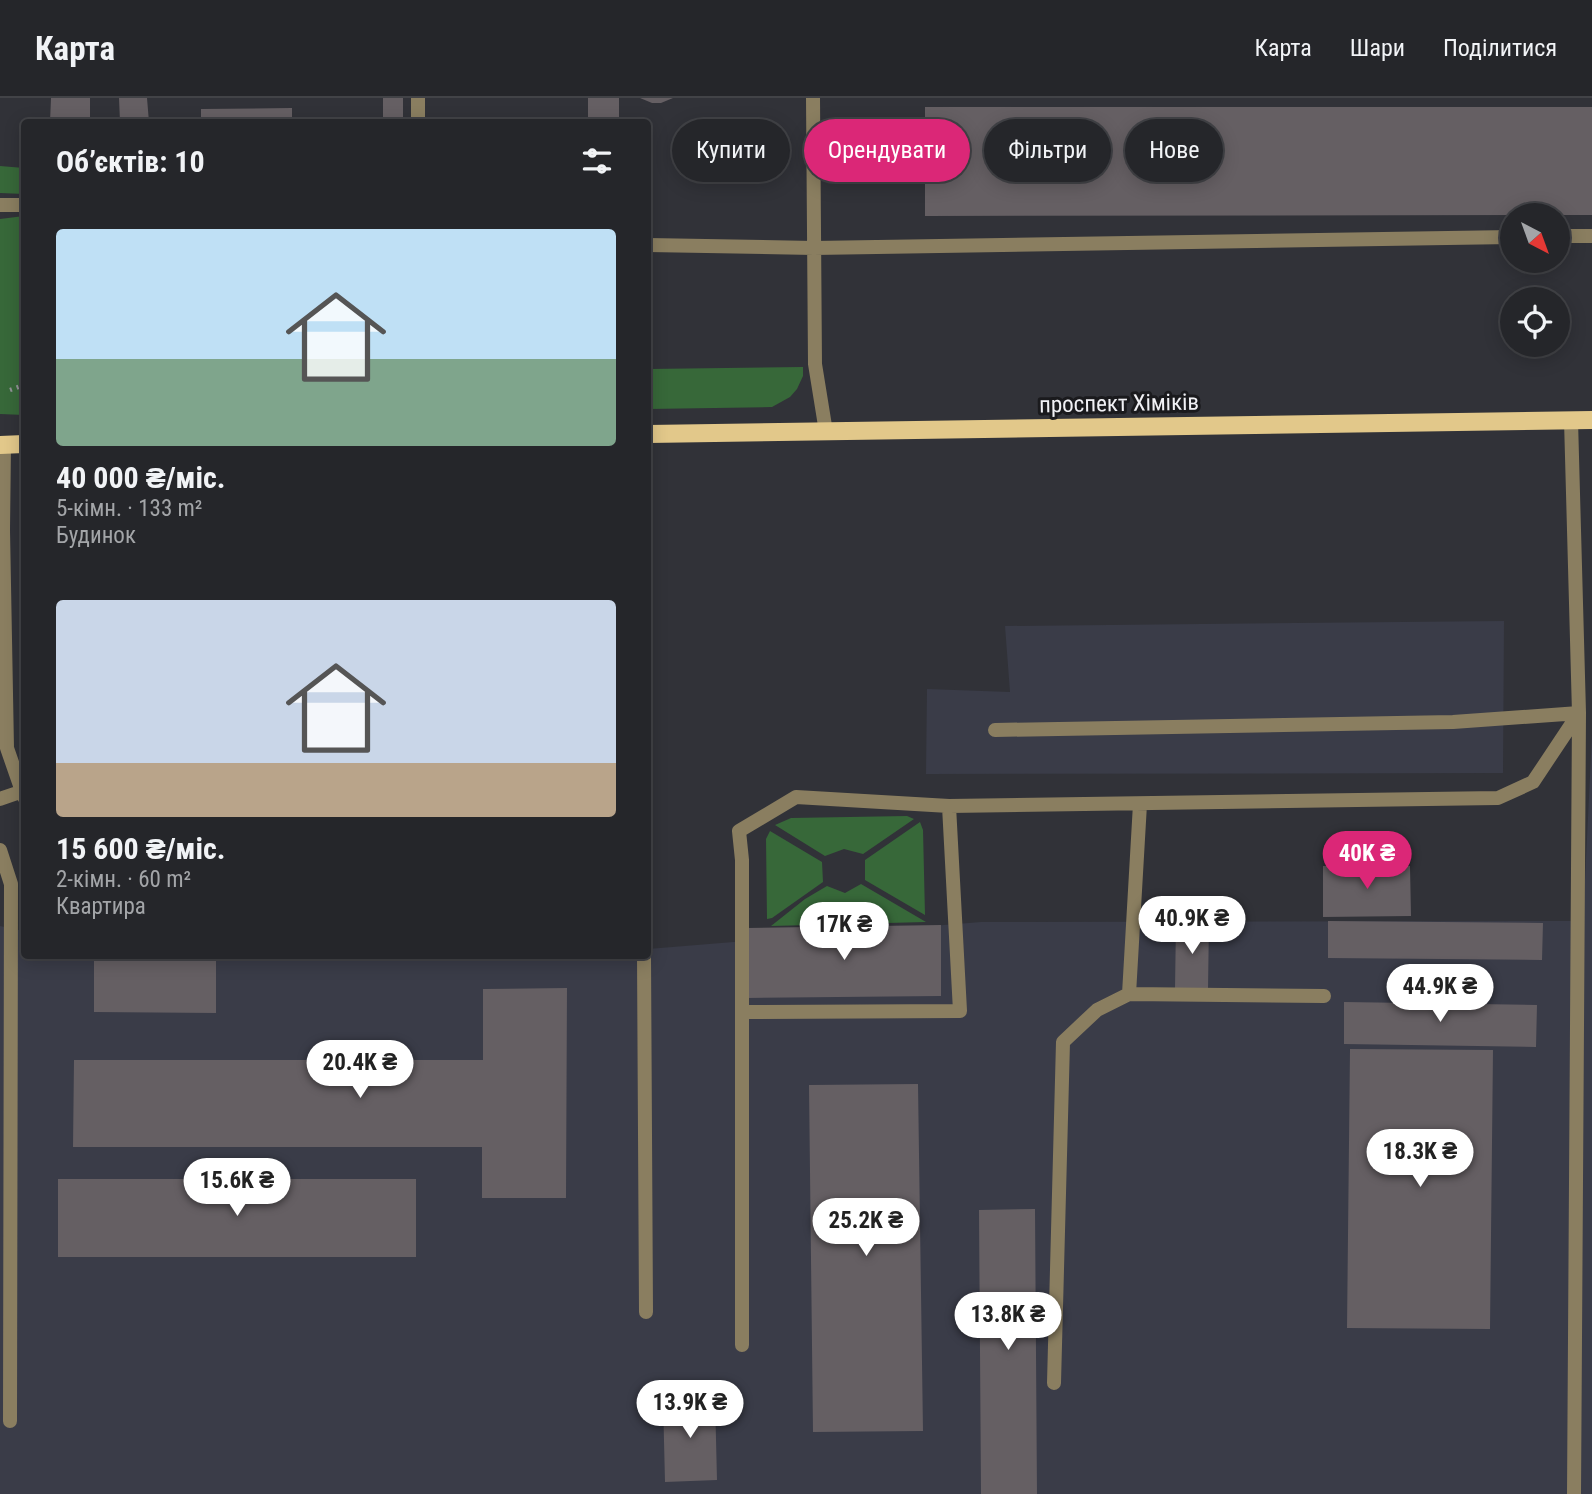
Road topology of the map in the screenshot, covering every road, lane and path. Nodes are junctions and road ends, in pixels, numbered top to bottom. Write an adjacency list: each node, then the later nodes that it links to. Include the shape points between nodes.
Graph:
1 (418, 98): 3 (lane)
2 (813, 98): 10 (lane)
3 (418, 119)
4 (0, 205): 5 (lane)
5 (21, 205)
6 (1570, 236): 7 (lane)
7 (1592, 236)
8 (1500, 237): 10 (lane)
9 (651, 245): 10 (lane)
10 (814, 248): 15 (lane, via 815,364)
11 (21, 386): 12 (path)
12 (10, 390)
13 (1571, 420): 14 (main road, проспект Хіміків); 15 (main road, проспект Хіміків); 19 (lane)
14 (1592, 420)
15 (826, 432): 16 (main road, проспект Хіміків)
16 (651, 434)
17 (21, 444): 18 (main road)
18 (2, 445): 21 (lane, via 7,748)
19 (1579, 713): 20 (lane, via 1453,722); 24 (lane, via 1533,782 1498,798); 36 (lane)
20 (995, 730)
21 (21, 786)
22 (21, 795): 23 (lane)
23 (0, 799)
24 (1140, 804): 25 (lane); 29 (lane)
25 (949, 806): 31 (lane, via 796,797 739,831); 31 (lane, via 960,1011)
26 (0, 850): 27 (lane)
27 (18, 884): 35 (lane)
28 (644, 959): 32 (lane)
29 (1129, 994): 30 (lane); 34 (lane, via 1097,1010 1063,1042)
30 (1324, 996)
31 (742, 1012): 33 (lane)
32 (646, 1312)
33 (742, 1346)
34 (1054, 1383)
35 (10, 1421)
36 (1574, 1494)

